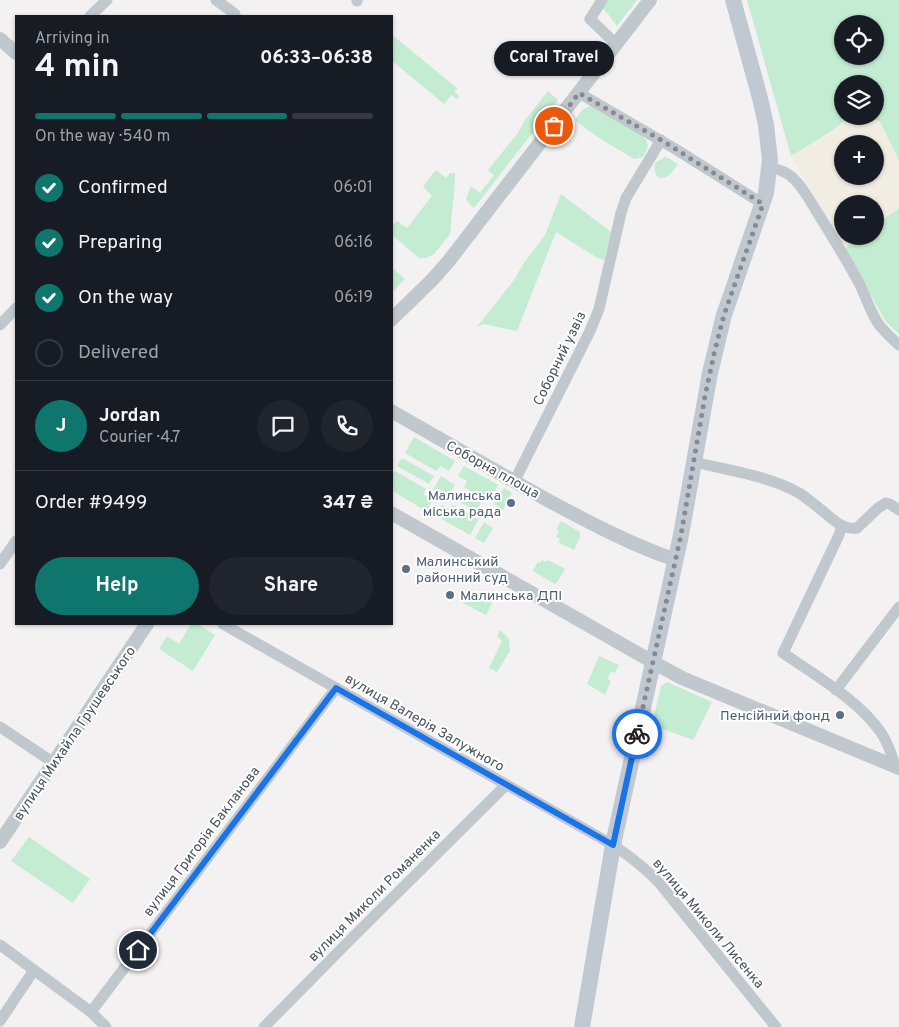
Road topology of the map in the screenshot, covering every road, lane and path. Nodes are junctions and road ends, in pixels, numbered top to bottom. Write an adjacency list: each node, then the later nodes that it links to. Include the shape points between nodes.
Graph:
1 (107, 0): 7 (street)
2 (216, 0): 6 (street)
3 (602, 0): 9 (street, via 590,19)
4 (650, 0): 9 (street)
5 (733, 0): 13 (main road, via 764,111)
6 (235, 14)
7 (91, 15)
8 (0, 39): 10 (street)
9 (616, 44): 11 (street)
10 (15, 53)
11 (579, 93): 12 (street); 16 (street, via 448,262)
12 (661, 140): 14 (street); 21 (street, Соборний узвіз, via 626,198 596,318)
13 (769, 167): 14 (main road); 18 (street, via 788,174 800,185 851,268 877,320)
14 (763, 204): 20 (main road, via 718,336)
15 (15, 309): 17 (street)
16 (393, 318)
17 (0, 325)
18 (899, 345)
19 (393, 412): 21 (street, Соборна площа)
20 (694, 462): 24 (street, via 784,485); 26 (main road)
21 (514, 482): 26 (street, Соборна площа, via 596,526)
22 (899, 510): 24 (street, via 886,503 857,528)
23 (393, 514): 31 (street)
24 (840, 525): 33 (street, via 840,535 783,653)
25 (15, 542): 27 (street)
26 (676, 560): 31 (main road)
27 (0, 564)
28 (899, 607): 33 (street)
29 (146, 625): 35 (street, вулиця Михайла Грушевського)
30 (225, 625): 32 (street, вулиця Валерія Залужного)
31 (653, 662): 36 (street, via 682,678); 39 (main road)
32 (336, 688): 37 (street, вулиця Валерія Залужного); 42 (street, вулиця Григорія Бакланова)
33 (836, 690): 36 (street, via 878,729)
34 (0, 727): 35 (street)
35 (54, 763): 38 (street, вулиця Михайла Грушевського)
36 (897, 767)
37 (506, 785): 39 (street, вулиця Валерія Залужного); 45 (street, вулиця Миколи Романенка)
38 (0, 842)
39 (613, 845): 46 (main road); 47 (street, вулиця Миколи Лисенка, via 654,877)
40 (0, 945): 41 (street)
41 (34, 970): 42 (street); 43 (street)
42 (91, 1012): 44 (street)
43 (0, 1021)
44 (106, 1027)
45 (264, 1027)
46 (582, 1027)
47 (776, 1027)

